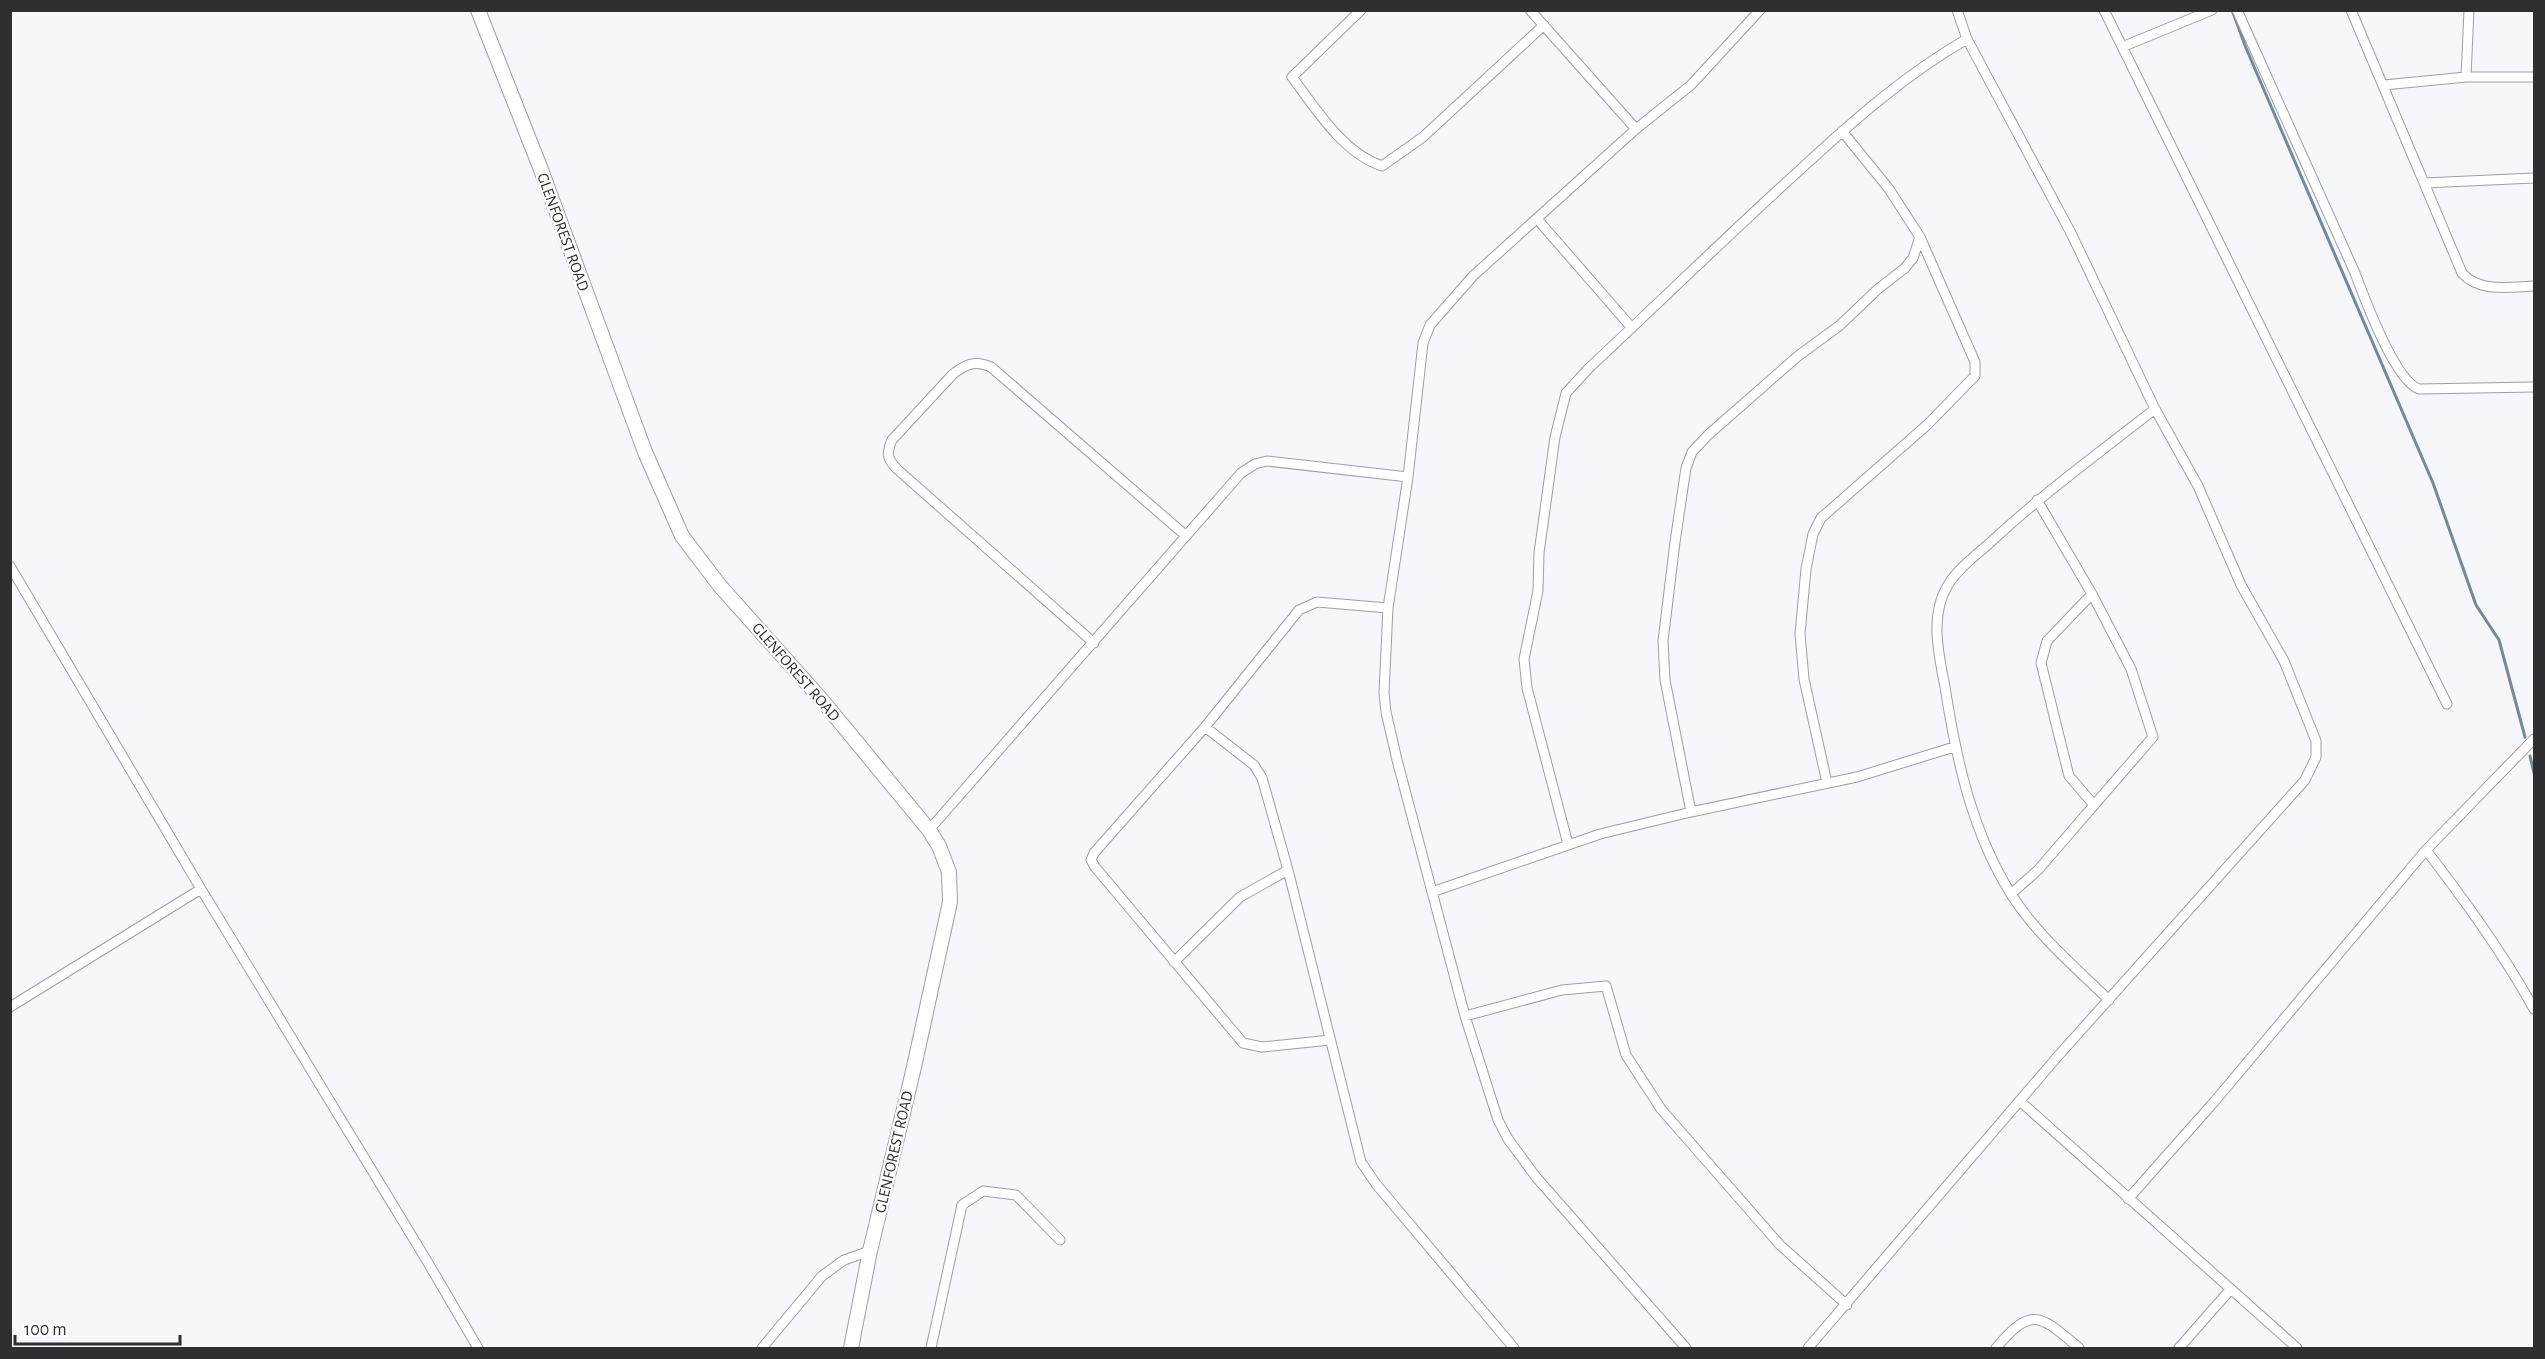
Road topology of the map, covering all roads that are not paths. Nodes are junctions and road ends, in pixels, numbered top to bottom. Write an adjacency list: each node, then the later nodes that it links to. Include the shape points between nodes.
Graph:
1 (478, 10): 41 (street, GLENFOREST ROAD, via 645,452 682,536 720,586 821,699)
2 (1361, 10): 11 (street, via 1292,77 1328,124 1366,160 1382,166 1423,137)
3 (1530, 10): 11 (street)
4 (1760, 10): 17 (street, via 1691,85)
5 (1957, 10): 12 (street)
6 (2104, 10): 13 (street)
7 (2212, 10): 13 (street)
8 (2237, 10): 25 (street, via 2371,315 2409,383 2419,389)
9 (2351, 10): 16 (street)
10 (2469, 10): 14 (street)
11 (1544, 25): 17 (street)
12 (1967, 39): 18 (street, via 1931,59); 26 (street, via 2071,233)
13 (2122, 47): 34 (street)
14 (2466, 77): 15 (street); 16 (street)
15 (2535, 77)
16 (2384, 85): 20 (street)
17 (1636, 129): 21 (street)
18 (1842, 131): 22 (street, via 1889,189); 24 (street)
19 (2535, 178): 20 (street)
20 (2424, 183): 23 (street, via 2454,258 2468,280 2486,286)
21 (1538, 220): 24 (street); 27 (street, via 1473,276 1430,325 1423,343)
22 (1920, 237): 38 (street, via 1975,362 1975,376 1927,425 1840,499 1821,518 1813,534 1800,634 1804,679); 40 (street, via 1905,268 1708,435 1689,459 1675,542 1663,660)
23 (2535, 286)
24 (1632, 328): 42 (street, via 1566,393 1555,437 1539,553 1538,591 1524,648 1527,688)
25 (2535, 387)
26 (2155, 409): 28 (street); 49 (street, via 2198,486 2255,612 2284,661 2317,750 2305,780)
27 (1408, 477): 29 (street, via 1267,461 1255,464 1241,473); 32 (street)
28 (2037, 500): 31 (street); 37 (street, via 1966,564 1942,599 1937,641)
29 (1185, 535): 33 (street); 33 (street, via 983,364 973,362 953,374 892,440 887,450 897,469)
30 (10, 566): 45 (street)
31 (2092, 594): 39 (street, via 2047,641 2042,663 2069,776); 39 (street, via 2131,669 2153,737)
32 (1388, 608): 35 (street, via 1317,602 1305,606); 46 (street, via 1386,712)
33 (1094, 643): 41 (street)
34 (2447, 704)
35 (1204, 727): 44 (street, via 1259,771); 48 (street, via 1091,860)
36 (2535, 739): 43 (street)
37 (1954, 747): 38 (street); 47 (street, via 1991,858)
38 (1827, 783): 40 (street)
39 (2094, 805): 47 (street, via 2038,870)
40 (1691, 812): 42 (street)
41 (929, 830): 57 (street, GLENFOREST ROAD, via 947,865 950,902)
42 (1568, 844): 46 (street)
43 (2426, 850): 51 (street); 55 (street)
44 (1288, 870): 48 (street, via 1240,897); 53 (street)
45 (201, 889): 50 (street); 60 (street)
46 (1432, 892): 52 (street)
47 (2011, 894): 49 (street, via 2034,926)
48 (1174, 962): 53 (street, via 1249,1046)
49 (2109, 1000): 54 (street)
50 (10, 1007)
51 (2535, 1009)
52 (1465, 1016): 59 (street, via 1562,990 1606,986 1626,1055 1661,1109 1780,1245); 65 (street, via 1498,1120 1508,1139 1536,1177)
53 (1330, 1040): 64 (street, via 1357,1151 1368,1173)
54 (2020, 1102): 55 (street); 59 (street)
55 (2128, 1199): 58 (street)
56 (1060, 1240): 63 (street, via 1016,1195 983,1191 962,1205)
57 (870, 1251): 61 (street, via 844,1260 822,1276); 62 (street, GLENFOREST ROAD)
58 (2230, 1290): 69 (street); 70 (street)
59 (1847, 1305): 66 (street)
60 (478, 1348)
61 (762, 1348)
62 (851, 1348)
63 (932, 1348)
64 (1514, 1348)
65 (1686, 1348)
66 (1808, 1348)
67 (1996, 1348): 68 (street, via 2013,1328 2028,1320 2047,1323)
68 (2079, 1348)
69 (2179, 1348)
70 (2297, 1348)

